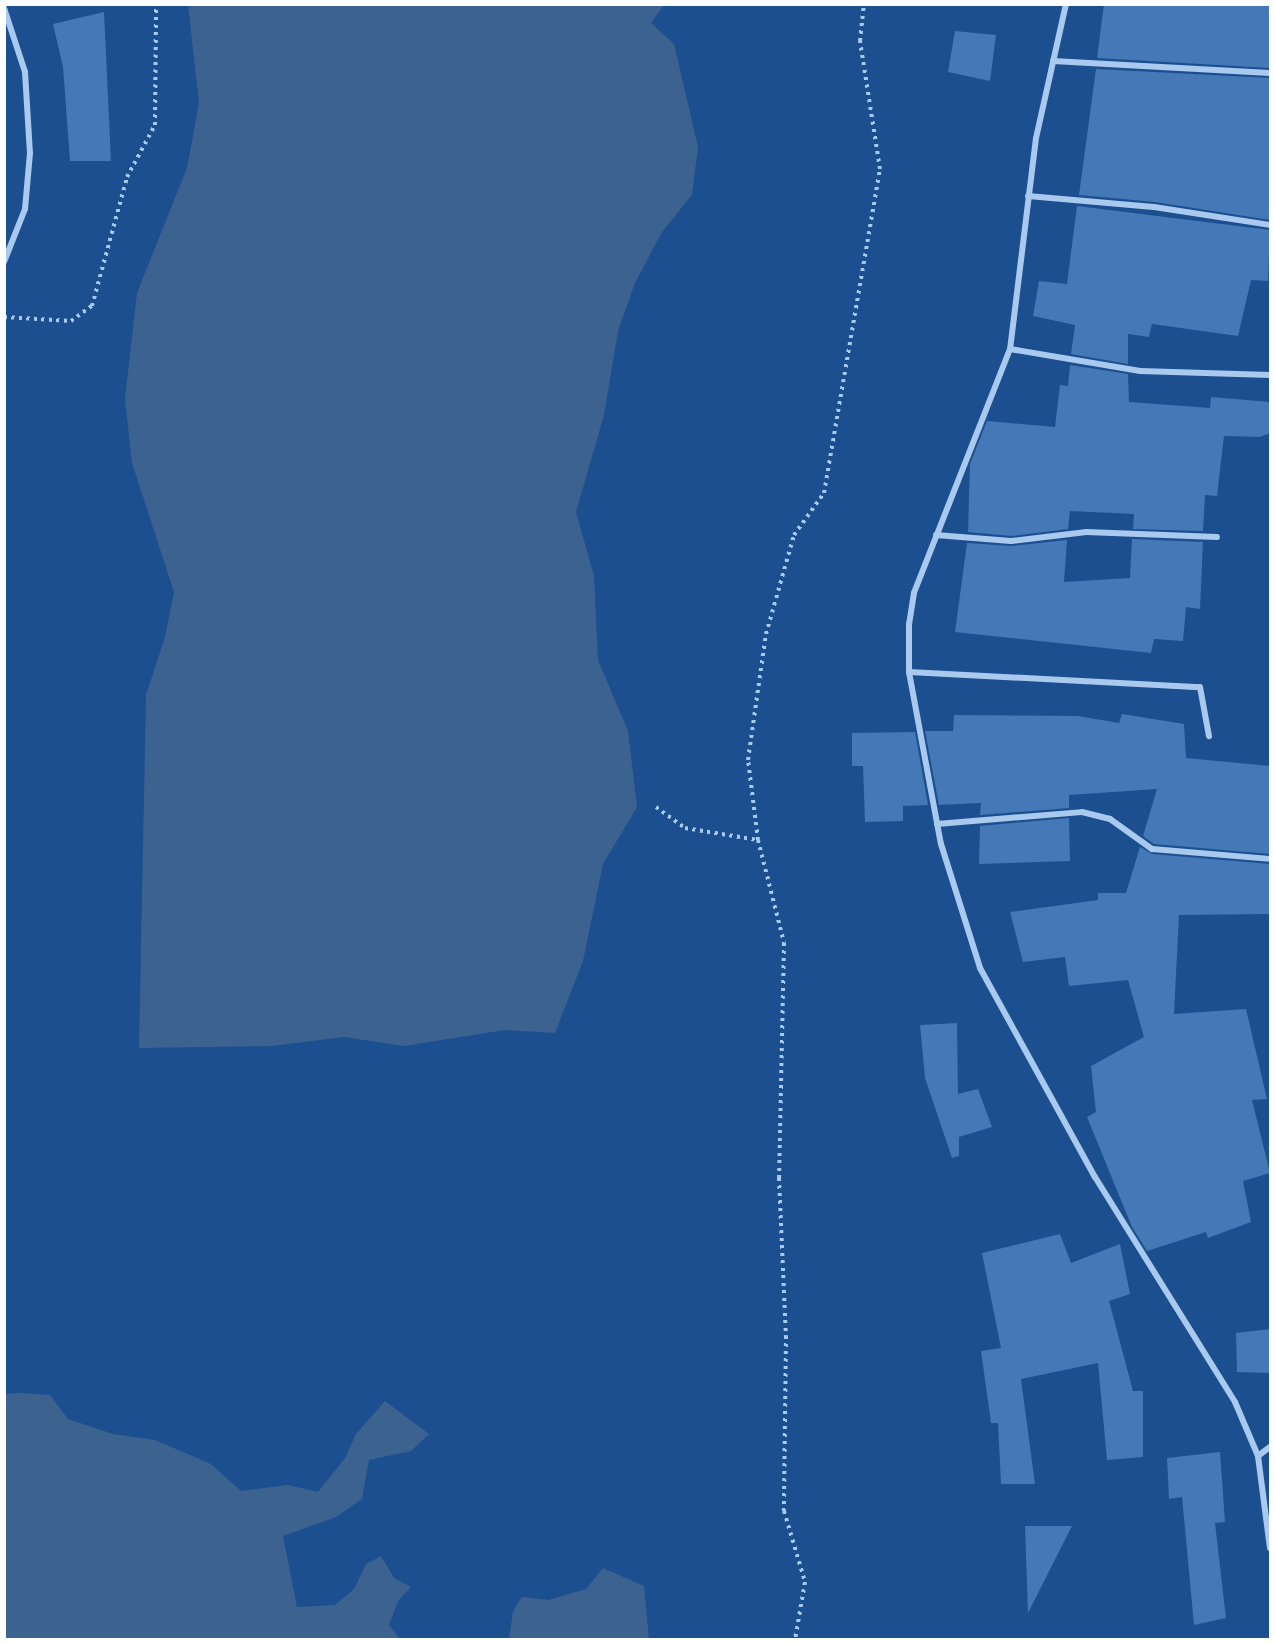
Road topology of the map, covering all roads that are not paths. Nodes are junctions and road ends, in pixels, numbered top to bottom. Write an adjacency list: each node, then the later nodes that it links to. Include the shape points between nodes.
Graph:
1 (1066, 4): 3 (street)
2 (4, 8): 7 (street, via 25,72 30,153 25,209)
3 (1053, 61): 4 (street); 5 (street)
4 (1270, 73)
5 (1028, 196): 6 (street, via 1154,207); 8 (street)
6 (1270, 225)
7 (4, 262)
8 (1010, 348): 9 (street, via 1140,371); 10 (street, via 996,393)
9 (1270, 375)
10 (936, 535): 11 (street, via 1011,541 1086,532); 12 (street, via 914,593 909,624)
11 (1217, 537)
12 (909, 672): 13 (street, via 1200,687); 14 (street)
13 (1209, 736)
14 (937, 824): 15 (street, via 1082,812 1110,819 1152,849); 17 (street, via 980,968 1095,1177 1235,1402)
15 (1270, 859)
16 (1270, 1447): 17 (street)
17 (1258, 1456): 18 (street)
18 (1270, 1548)

